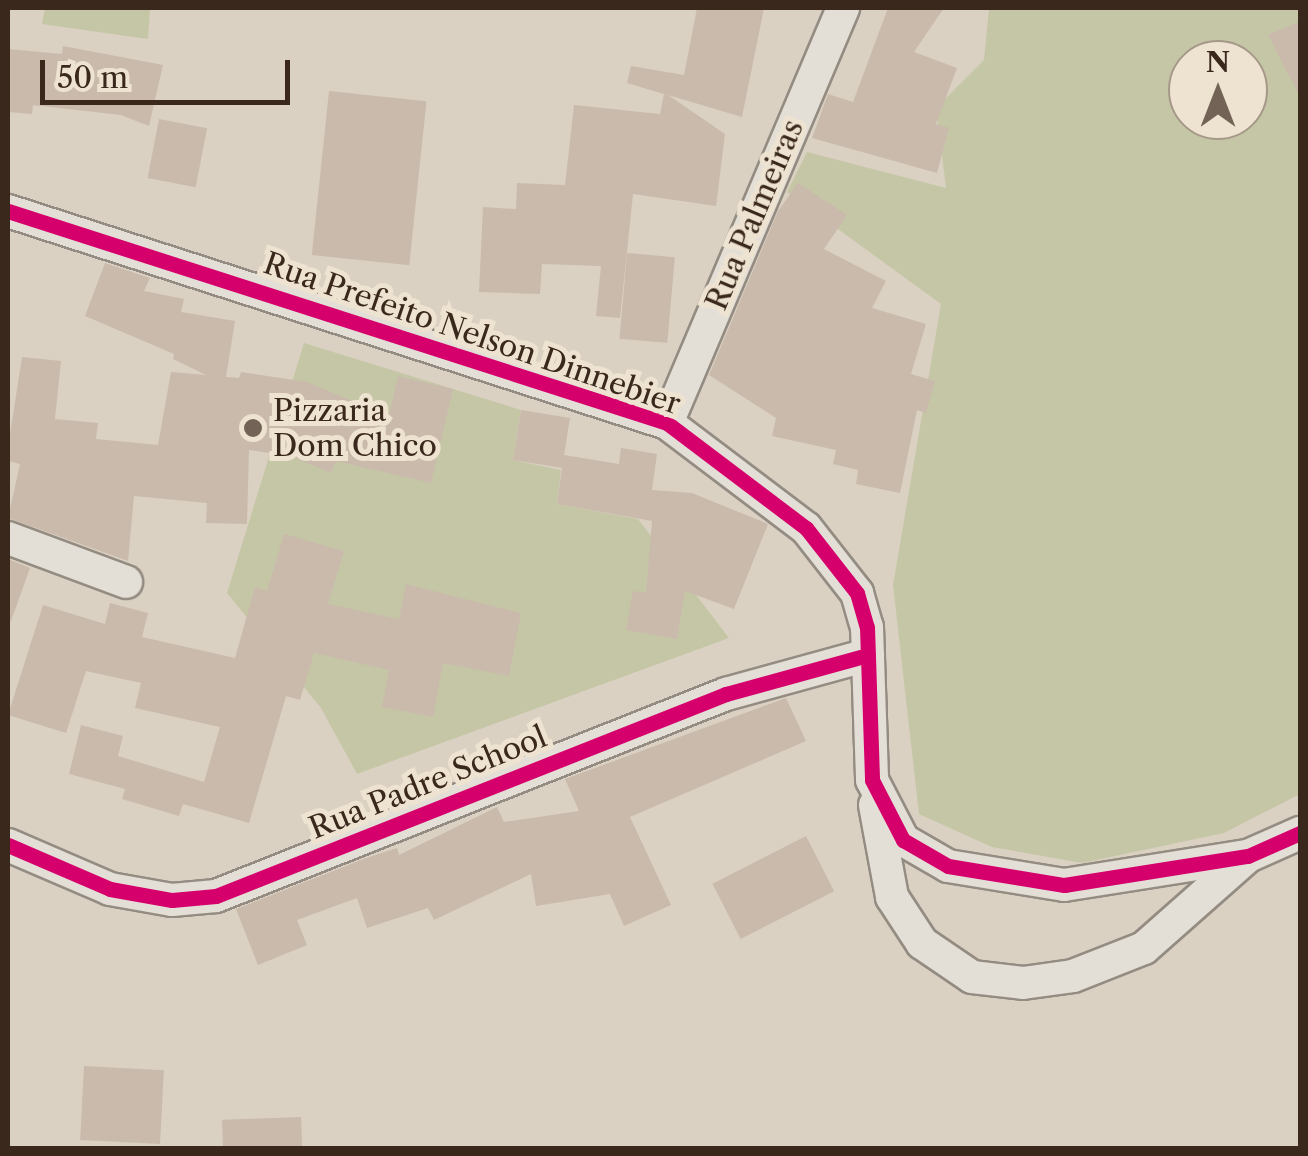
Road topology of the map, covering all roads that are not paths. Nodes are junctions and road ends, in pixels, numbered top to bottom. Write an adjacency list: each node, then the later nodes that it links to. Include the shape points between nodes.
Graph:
1 (843, 8): 3 (street, Rua Palmeiras)
2 (8, 211): 3 (street, Rua Prefeito Nelson Dinnebier)
3 (667, 422): 6 (street, Rua Prefeito Nelson Dinnebier, via 766,492 836,561 858,594)
4 (8, 538): 5 (street)
5 (126, 582)
6 (868, 655): 7 (street, Rua Prefeito Nelson Dinnebier); 9 (street, Rua Padre School, via 726,694 216,896 172,900 110,889)
7 (872, 780): 10 (street, Rua Prefeito Nelson Dinnebier, via 903,840 948,866 992,876 1064,886); 10 (street, via 892,897 922,944 972,977 1023,983 1073,976 1144,948)
8 (1300, 833): 10 (street, Rua Prefeito Nelson Dinnebier)
9 (8, 845)
10 (1248, 856)

